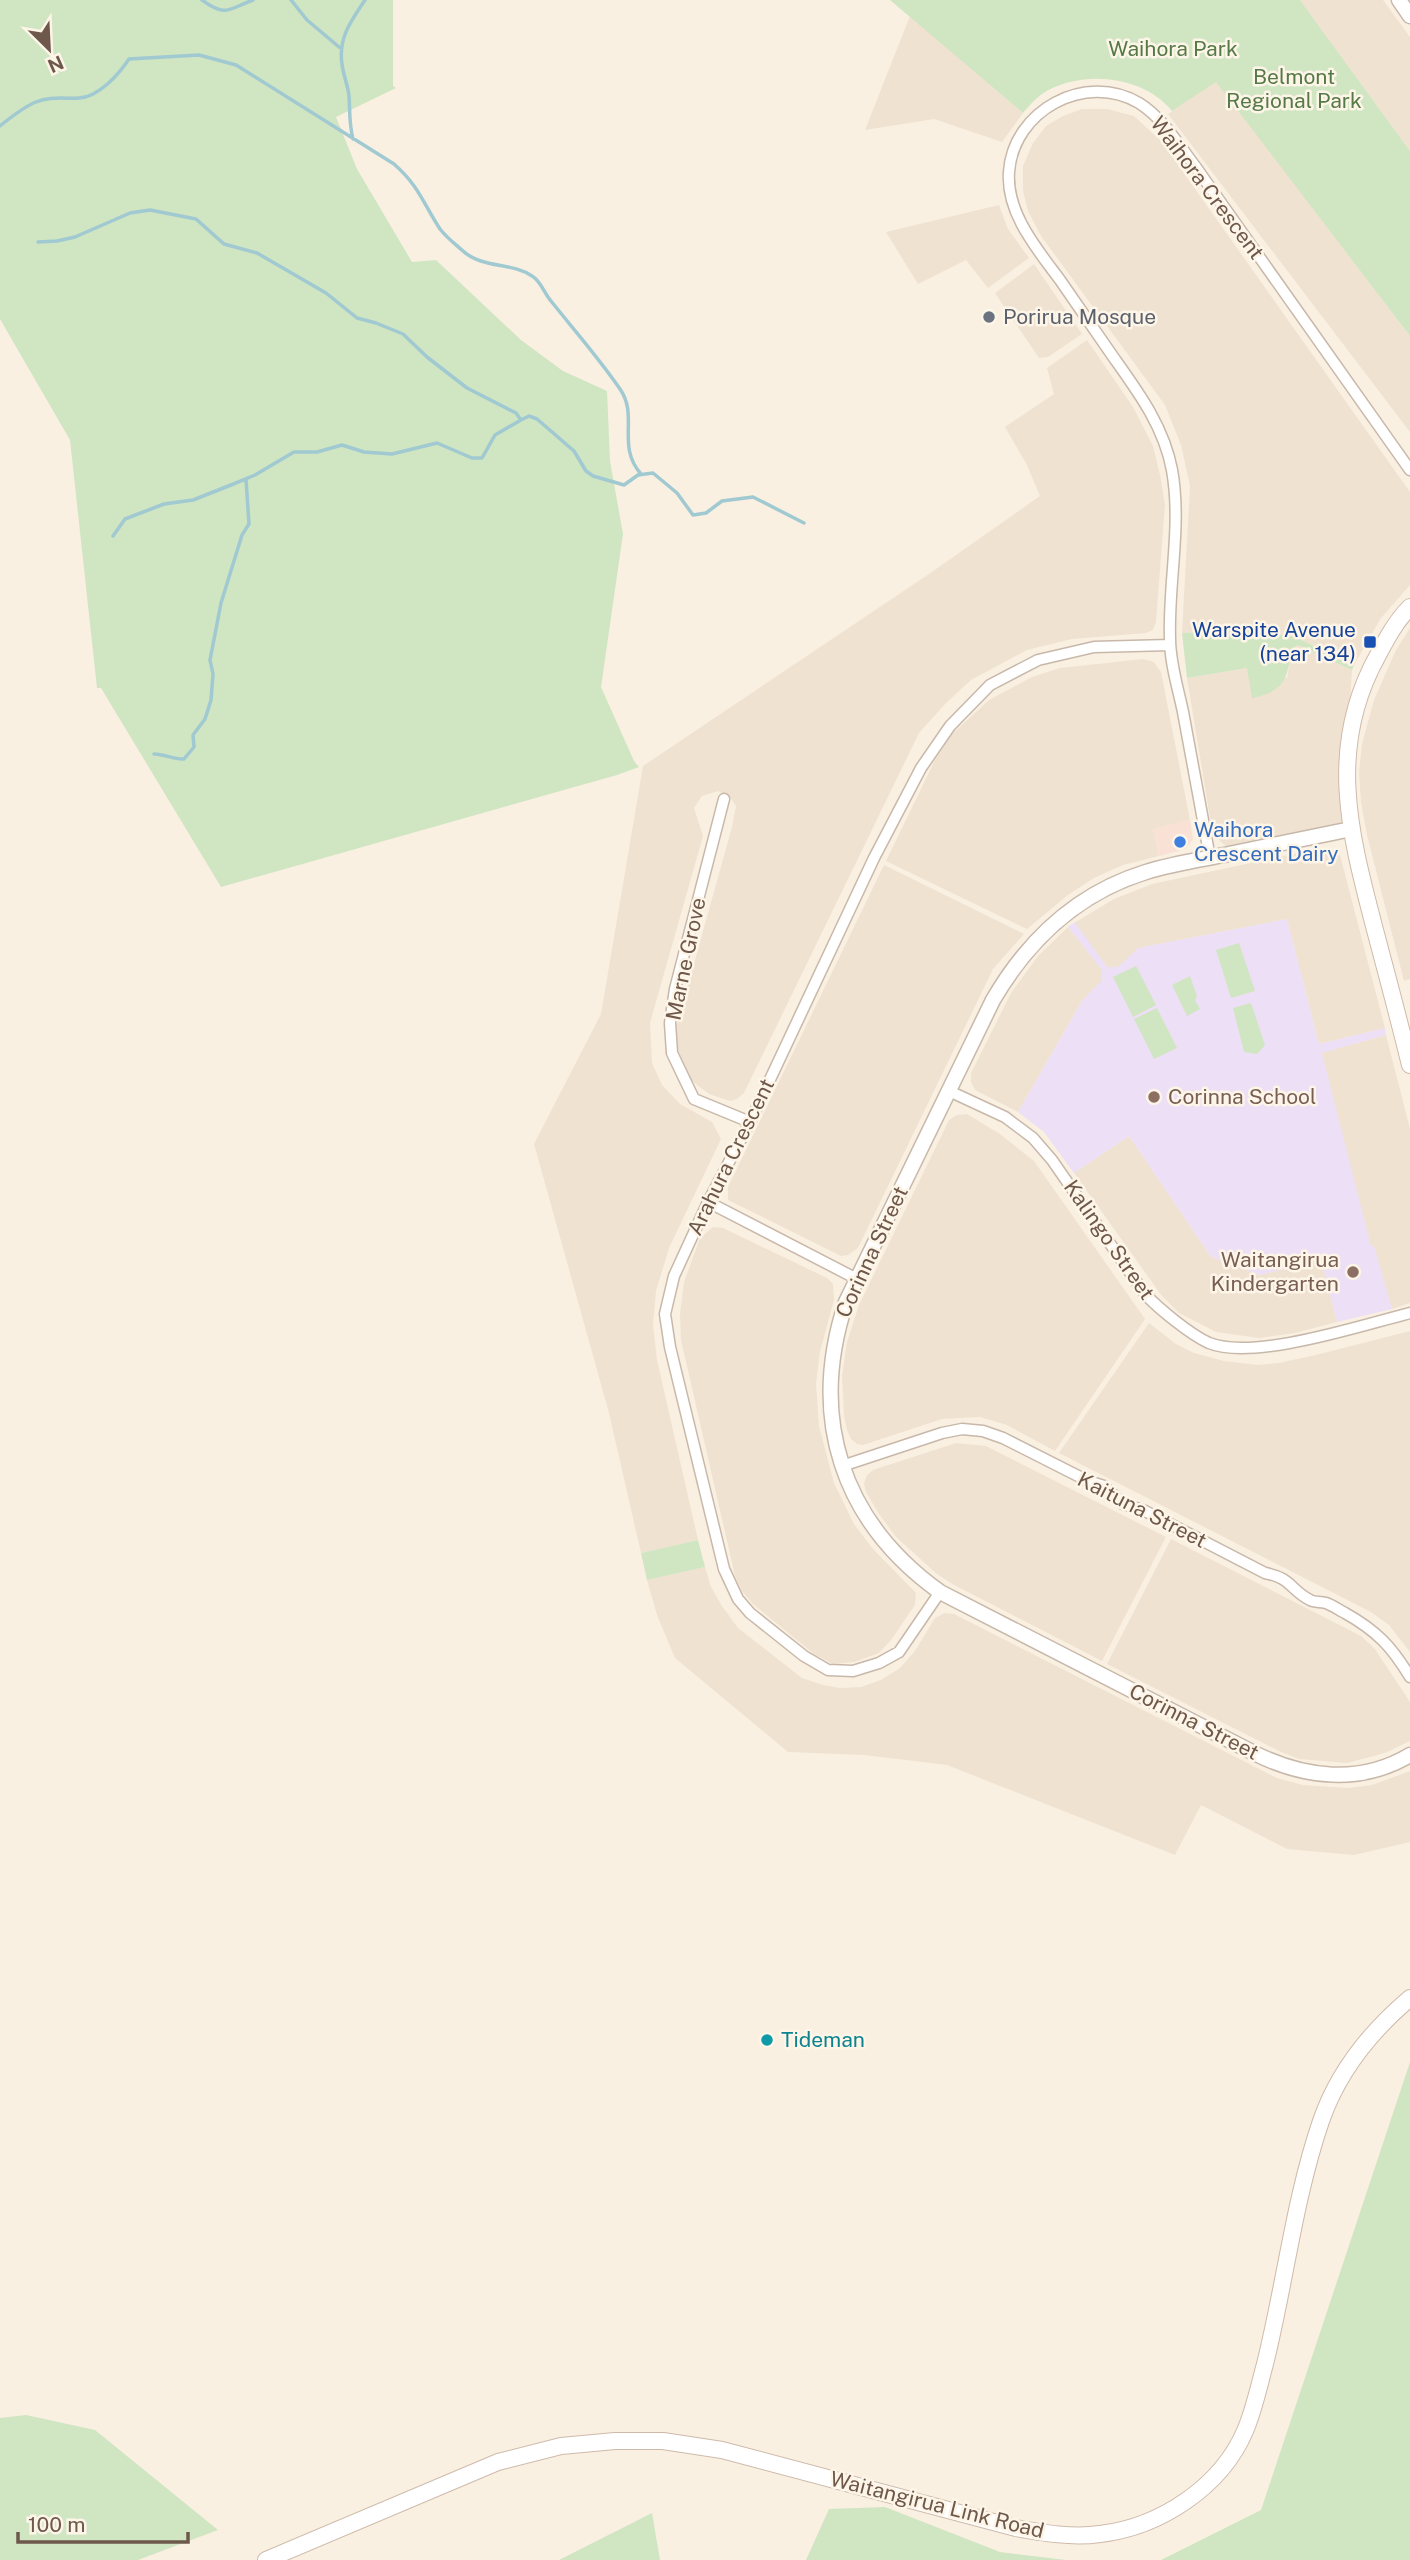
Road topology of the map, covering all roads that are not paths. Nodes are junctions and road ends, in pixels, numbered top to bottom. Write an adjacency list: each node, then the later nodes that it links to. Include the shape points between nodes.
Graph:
1 (1399, 0): 2 (street)
2 (1410, 16)
3 (1410, 470): 5 (street, Waihora Crescent, via 1158,118 1137,102 1094,92 1070,95 1045,108 1017,142 1009,192 1024,229 1142,396 1160,431 1172,468 1176,504)
4 (1410, 607): 7 (main road, via 1367,675 1353,716 1346,768)
5 (1170, 645): 8 (street, Waihora Crescent); 11 (street, Arahura Crescent, via 1094,647 1038,660 990,685 950,726 921,768 874,858)
6 (724, 799): 11 (street, Marne Grove, via 676,989 670,1023 672,1054 694,1099)
7 (1351, 829): 8 (street, Corinna Street); 9 (main road)
8 (1210, 858): 10 (street, Corinna Street, via 1119,882 1046,930 1007,975)
9 (1410, 1065)
10 (948, 1091): 13 (street, Corinna Street); 14 (street, Kalingo Street, via 1006,1116 1033,1138 1157,1308 1210,1343 1273,1346)
11 (750, 1122): 12 (street, Arahura Crescent)
12 (708, 1202): 13 (street); 16 (street, Arahura Crescent, via 674,1276 665,1314 724,1569 738,1599 804,1656 828,1670 853,1671 899,1652)
13 (857, 1279): 15 (street, Corinna Street, via 838,1326 830,1380)
14 (1410, 1313)
15 (842, 1466): 16 (street, Corinna Street, via 874,1531 900,1560); 17 (street, Kaituna Street, via 962,1429 1003,1438 1104,1486 1123,1504 1265,1573 1278,1575 1313,1602 1326,1603 1364,1624 1389,1646)
16 (940, 1592): 18 (street, Corinna Street, via 1292,1770 1346,1775 1382,1768)
17 (1410, 1678)
18 (1410, 1755)
19 (1410, 1998): 20 (main road, Waitangirua Link Road, via 1352,2061 1321,2121 1245,2432 1209,2482 1160,2517 1117,2532 1049,2534 723,2450 663,2441 615,2441 562,2446 498,2462)
20 (266, 2560)

